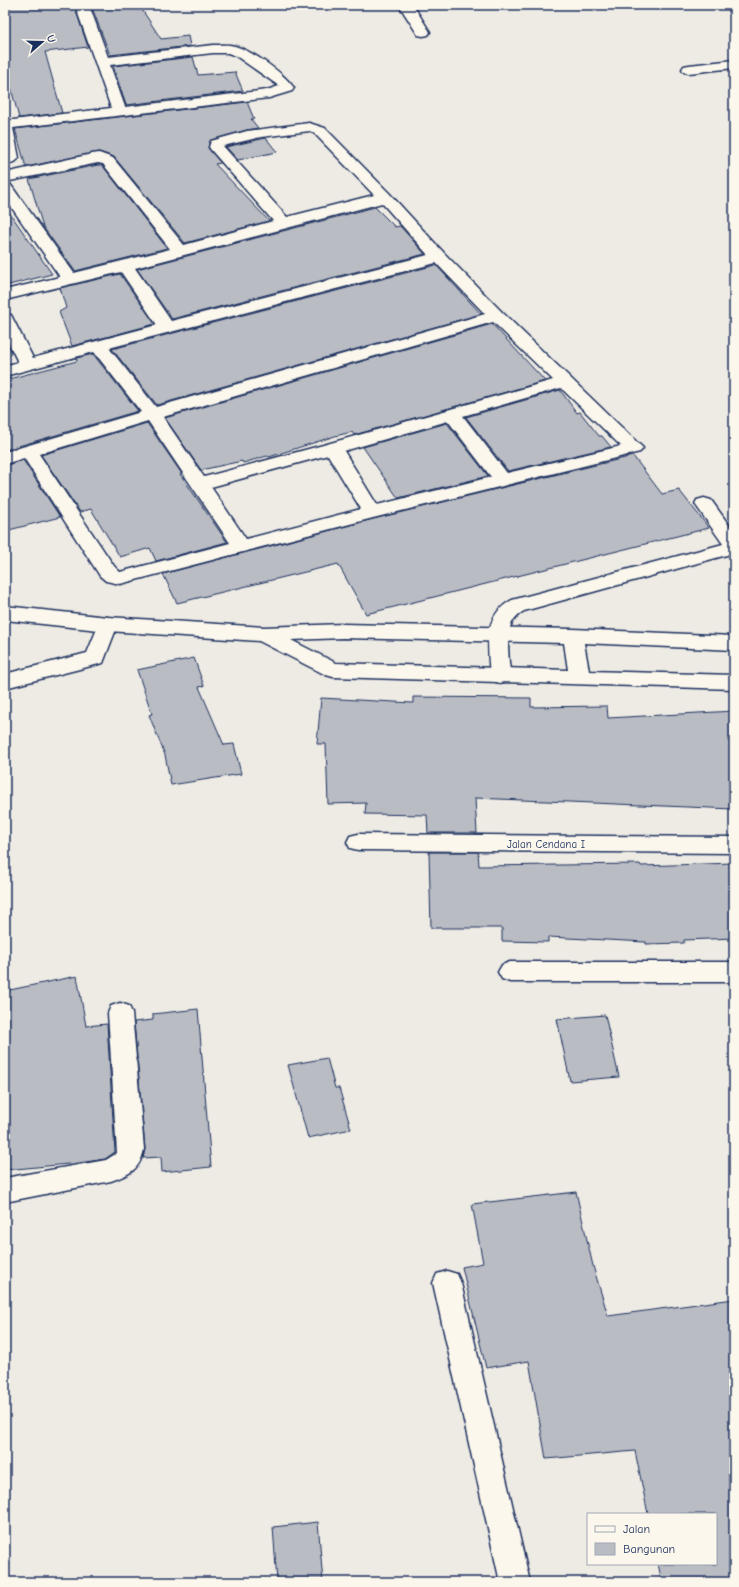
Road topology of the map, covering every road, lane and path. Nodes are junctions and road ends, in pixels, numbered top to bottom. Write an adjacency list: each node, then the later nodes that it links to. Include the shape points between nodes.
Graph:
1 (82, 5): 4 (street)
2 (406, 5): 3 (street)
3 (423, 32)
4 (102, 62): 7 (street); 7 (street, via 230,49 242,53 284,82 287,88 269,94)
5 (734, 64): 6 (street)
6 (689, 69)
7 (120, 112): 8 (street)
8 (5, 126): 9 (street)
9 (11, 158)
10 (5, 178): 14 (street, via 96,158 104,159)
11 (5, 187): 17 (street)
12 (385, 197): 13 (street); 13 (street, via 315,128 296,128 216,144); 15 (street)
13 (283, 223): 14 (street)
14 (180, 251): 16 (street)
15 (439, 257): 19 (street); 21 (street)
16 (126, 266): 17 (street); 21 (street)
17 (70, 279): 18 (street)
18 (5, 295)
19 (496, 316): 25 (street); 26 (street)
20 (5, 319): 23 (street)
21 (167, 327): 22 (street)
22 (98, 346): 23 (street); 26 (street)
23 (27, 364): 24 (street)
24 (5, 370)
25 (564, 382): 27 (street); 31 (street, via 634,448)
26 (152, 414): 29 (street); 32 (street)
27 (452, 414): 28 (street); 31 (street)
28 (333, 448): 32 (street); 34 (street)
29 (28, 451): 30 (street); 36 (street, via 107,571 114,576 120,578)
30 (5, 458)
31 (503, 481): 34 (street)
32 (199, 484): 36 (street)
33 (704, 504): 35 (street)
34 (372, 512): 36 (street)
35 (734, 546): 40 (street, via 519,605 503,617)
36 (242, 547)
37 (5, 613): 38 (street)
38 (108, 624): 39 (street); 45 (street, via 96,658)
39 (264, 634): 40 (street, via 343,631); 43 (street, via 333,670)
40 (499, 635): 41 (street); 43 (street)
41 (573, 636): 42 (street); 44 (street)
42 (734, 643)
43 (500, 676): 44 (street)
44 (580, 678): 46 (street)
45 (5, 681)
46 (734, 682)
47 (358, 842): 48 (street, Jalan Cendana I)
48 (734, 845)
49 (510, 972): 50 (street)
50 (734, 972)
51 (120, 1013): 52 (street, via 131,1149 129,1159 111,1170)
52 (5, 1190)
53 (447, 1283): 54 (street)
54 (515, 1582)

